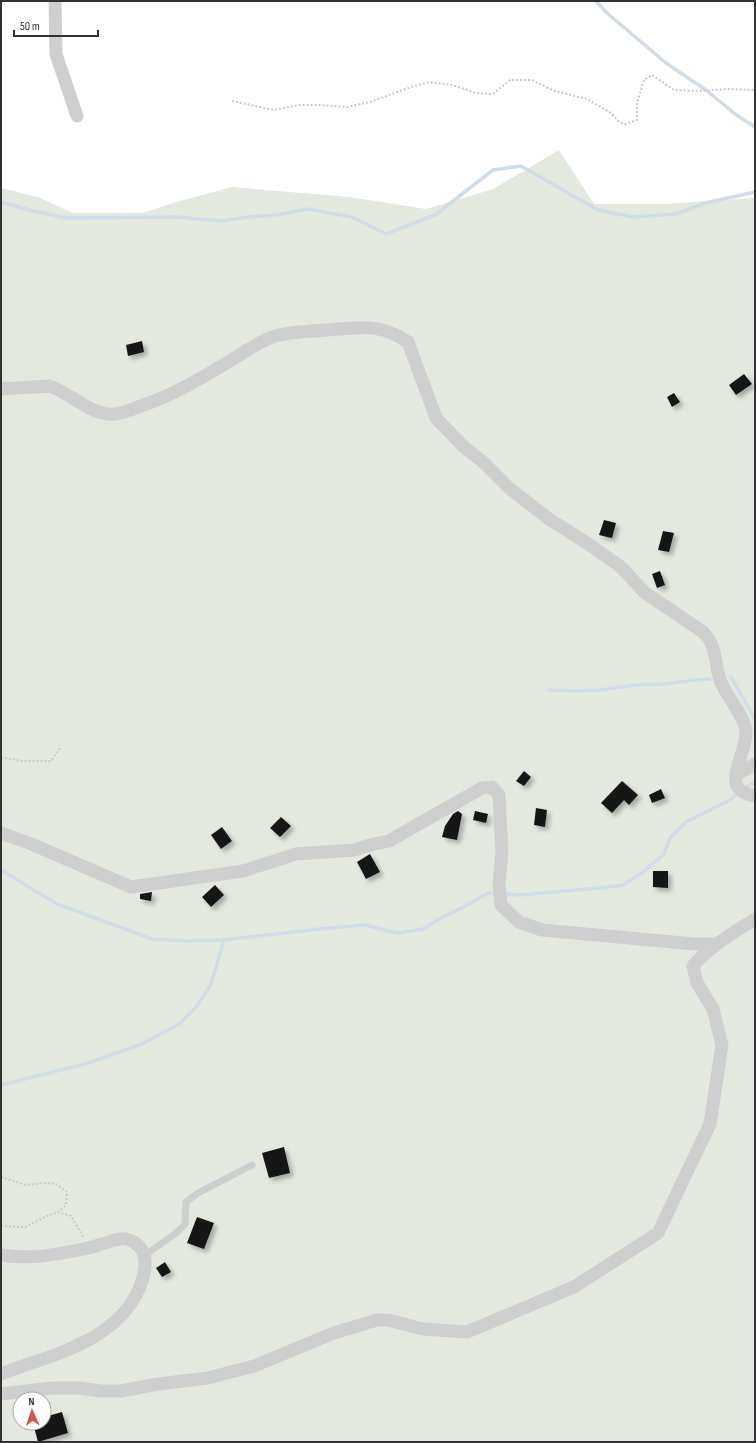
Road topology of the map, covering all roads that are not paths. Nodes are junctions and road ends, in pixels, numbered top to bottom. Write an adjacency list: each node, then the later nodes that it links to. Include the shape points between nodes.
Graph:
1 (55, 1): 2 (street, via 56,54)
2 (77, 116)
3 (1, 389): 5 (street, via 49,386 104,414 115,414 174,393 275,336 368,327 384,329 397,335 408,342 436,418 464,447 509,488 549,519 621,567 644,592 710,639 721,681 744,723 746,737)
4 (755, 764): 5 (street)
5 (737, 774): 6 (street, via 737,786 742,792)
6 (755, 796)
7 (1, 832): 9 (street, via 131,887 243,871 296,854 354,850 389,841 482,788 492,787 499,795 501,905 519,922 542,930)
8 (755, 919): 9 (street)
9 (716, 944): 14 (street, via 693,966 697,983 713,1009 722,1045 710,1124 658,1233 574,1287 467,1332 423,1329 388,1320 377,1320 334,1333 254,1366 208,1378 121,1391 52,1388)
10 (252, 1165): 12 (lane, via 186,1202 185,1224)
11 (1, 1255): 12 (street, via 41,1256 124,1239 136,1242)
12 (145, 1255): 13 (street, via 146,1265 135,1299 111,1326 89,1340)
13 (1, 1374)
14 (1, 1394)

